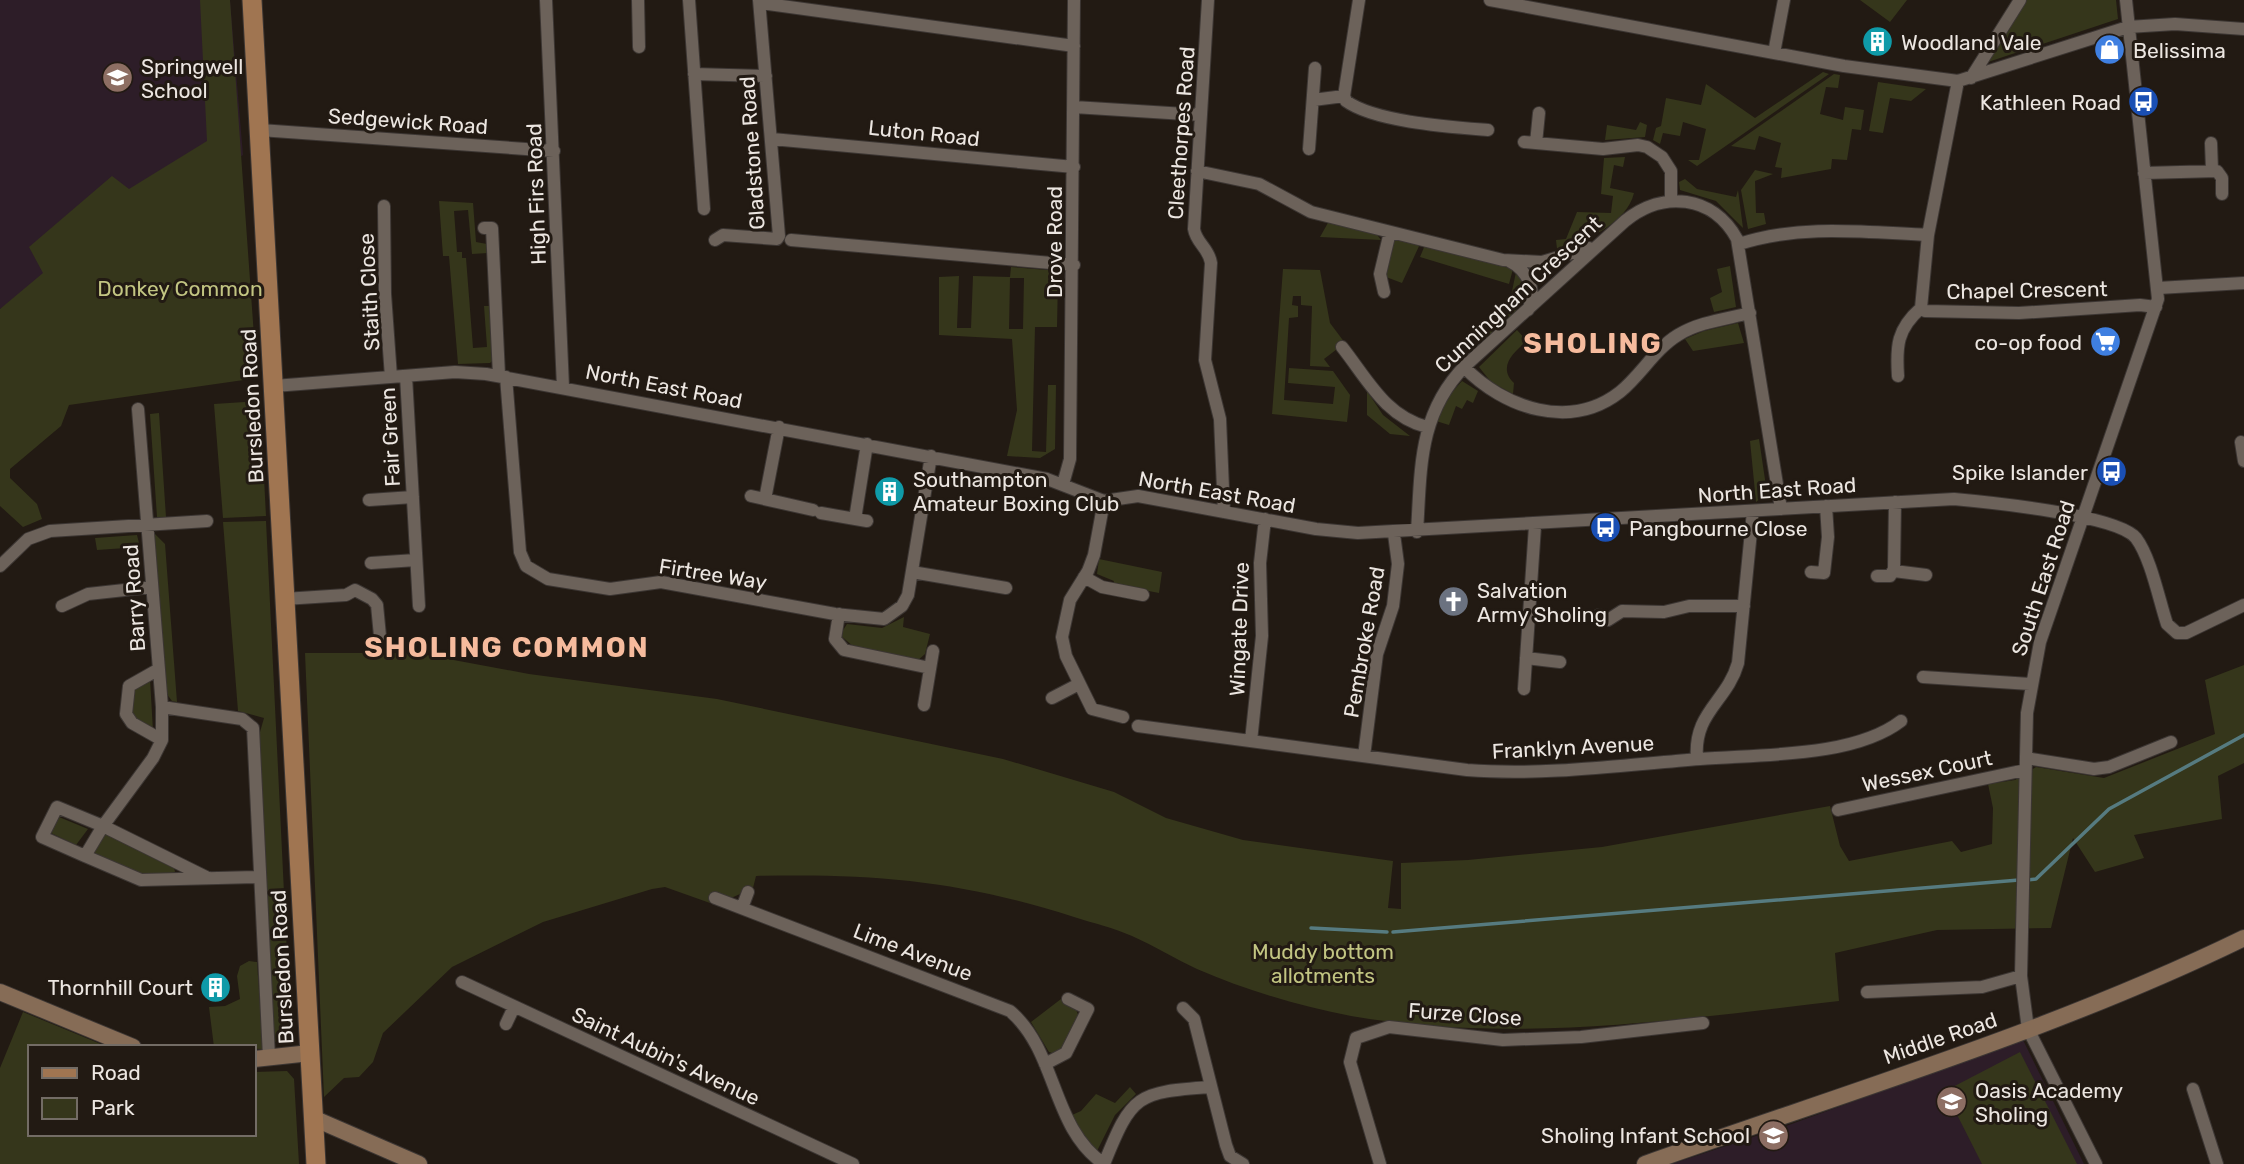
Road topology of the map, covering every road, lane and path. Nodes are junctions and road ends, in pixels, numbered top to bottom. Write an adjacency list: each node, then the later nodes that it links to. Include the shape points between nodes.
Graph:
1 (252, 0): 28 (main road, Bursledon Road)
2 (546, 0): 33 (street, High Firs Road)
3 (638, 0): 16 (street)
4 (689, 0): 19 (street)
5 (1074, 0): 15 (street, Drove Road)
6 (1208, 0): 27 (street, Cleethorpes Road)
7 (1359, 0): 23 (street)
8 (1490, 0): 17 (street)
9 (1784, 0): 17 (street)
10 (2020, 0): 21 (street)
11 (2126, 0): 13 (street, South East Road)
12 (760, 1): 15 (street); 20 (street, Gladstone Road)
13 (2128, 27): 14 (street, via 2175,23); 21 (street); 37 (street, South East Road)
14 (2244, 29)
15 (1074, 46): 25 (street, Drove Road)
16 (639, 47)
17 (1774, 53): 22 (street)
18 (1315, 68): 24 (street)
19 (694, 74): 20 (street); 41 (street)
20 (766, 76): 30 (street, Gladstone Road)
21 (1971, 78): 22 (street)
22 (1958, 80): 44 (street, Chapel Crescent)
23 (1344, 96): 24 (street); 29 (street, via 1350,104 1421,122)
24 (1313, 100): 32 (street)
25 (1073, 107): 27 (street); 34 (street, Drove Road)
26 (1539, 113): 39 (street, via 1530,142 1603,149 1647,147 1671,171)
27 (1201, 115): 36 (street, Cleethorpes Road)
28 (260, 130): 33 (street, Sedgewick Road); 64 (main road, Bursledon Road)
29 (1488, 130)
30 (772, 139): 34 (street, Luton Road); 46 (street, Gladstone Road, via 779,236 723,235)
31 (2211, 143): 35 (street)
32 (1310, 149)
33 (554, 151): 65 (street, High Firs Road)
34 (1074, 167): 50 (street, Drove Road)
35 (2212, 170): 37 (street); 38 (street, via 2221,176)
36 (1198, 171): 43 (street, via 1259,184 1304,209); 83 (street, Cleethorpes Road, via 1194,229 1211,263 1206,360 1219,412)
37 (2144, 173): 52 (street, South East Road)
38 (2222, 194)
39 (1671, 200): 45 (street, Cunningham Crescent, via 1636,212); 48 (street, via 1697,203 1717,213)
40 (384, 206): 63 (street, Staith Close)
41 (704, 209)
42 (484, 228): 61 (street, via 492,228)
43 (1390, 232): 49 (street); 53 (street, via 1380,274)
44 (1928, 235): 48 (street, via 1806,230); 55 (street, Chapel Crescent)
45 (1604, 239): 49 (street, via 1559,259); 56 (street, Cunningham Crescent)
46 (715, 240)
47 (791, 240): 50 (street, Gladstone Road)
48 (1739, 244): 57 (street)
49 (1508, 261): 56 (street, via 1528,279 1532,297)
50 (1074, 265): 73 (street, Drove Road, via 1069,463)
51 (2244, 283): 52 (street)
52 (2158, 288): 54 (street, South East Road)
53 (1384, 292)
54 (2156, 307): 55 (street, Chapel Crescent, via 2019,313); 84 (street, South East Road)
55 (1922, 308): 62 (street, via 1898,338)
56 (1527, 310): 59 (street, Cunningham Crescent)
57 (1750, 313): 59 (street, via 1678,335 1620,391 1603,402 1577,409 1551,411 1516,404 1491,391); 81 (street)
58 (1342, 347): 68 (street, via 1394,413)
59 (1464, 367): 68 (street, Cunningham Crescent, via 1440,396)
60 (406, 376): 61 (street, North East Road, via 466,372); 63 (street, North East Road); 75 (street, Fair Green)
61 (503, 376): 65 (street, North East Road); 108 (street, Firtree Way, via 519,546 531,571 548,579 604,589 661,582)
62 (1898, 376)
63 (391, 377): 64 (street, North East Road)
64 (274, 386): 103 (main road, Bursledon Road)
65 (563, 387): 67 (street, North East Road)
66 (138, 409): 87 (street, Barry Road)
67 (779, 427): 70 (street, North East Road); 76 (street)
68 (1427, 427): 89 (street, Cunningham Crescent)
69 (2241, 442): 72 (street)
70 (867, 444): 71 (street, North East Road); 76 (street, via 861,520)
71 (931, 456): 73 (street, North East Road); 95 (street, Firtree Way)
72 (2244, 461)
73 (1063, 484): 78 (street, North East Road)
74 (751, 496): 76 (street)
75 (413, 497): 77 (street, Fair Green); 91 (street, Fair Green)
76 (765, 499)
77 (369, 500)
78 (1104, 501): 83 (street, North East Road, via 1138,496); 99 (street, via 1096,548)
79 (1895, 502): 80 (street, North East Road); 84 (street, North East Road, via 1959,500); 94 (street)
80 (1826, 506): 81 (street, North East Road); 96 (street, via 1824,573)
81 (1781, 509): 82 (street, North East Road)
82 (1753, 511): 88 (street, North East Road); 106 (street)
83 (1224, 512): 85 (street, North East Road)
84 (2082, 518): 104 (street, North East Road, via 2116,525 2136,538 2174,632 2186,633); 120 (street, South East Road)
85 (1265, 519): 90 (street, North East Road, via 1337,532); 131 (street, Wingate Drive, via 1260,563 1262,641)
86 (207, 521): 87 (street, Barry Road)
87 (148, 524): 93 (street, via 50,531 28,539); 100 (street, Barry Road)
88 (1535, 526): 89 (street, North East Road); 114 (street)
89 (1417, 532): 90 (street, North East Road)
90 (1395, 534): 133 (street, Pembroke Road, via 1394,594 1390,622 1377,654)
91 (416, 560): 92 (street); 107 (street, Fair Green)
92 (371, 564)
93 (0, 566)
94 (1894, 571): 97 (street); 98 (street, via 1890,576)
95 (912, 572): 101 (street); 108 (street, Firtree Way, via 906,601 889,617 873,620)
96 (1811, 572)
97 (1926, 575)
98 (1877, 576)
99 (1084, 577): 102 (street, via 1102,587); 119 (street, via 1070,600 1062,637)
100 (152, 587): 105 (street, via 88,594); 117 (street, Barry Road)
101 (1006, 588)
102 (1143, 595)
103 (284, 599): 110 (street, via 346,596 355,590 377,605); 156 (main road, Bursledon Road)
104 (2244, 605)
105 (62, 606)
106 (1744, 606): 109 (street, via 1622,611); 111 (street)
107 (418, 607)
108 (839, 614): 116 (street, via 835,639 844,650)
109 (1607, 622)
110 (380, 636)
111 (1740, 647): 112 (street); 134 (street, via 1734,676 1702,722)
112 (1754, 648)
113 (933, 651): 116 (street)
114 (1526, 658): 115 (street); 121 (street)
115 (1560, 662)
116 (930, 668): 123 (street)
117 (159, 669): 124 (street, Barry Road); 130 (street, Barry Road, via 129,686 126,714 132,723)
118 (1923, 677): 120 (street)
119 (1079, 684): 122 (street); 126 (street, via 1092,709)
120 (2030, 684): 135 (street, South East Road)
121 (1524, 689)
122 (1052, 698)
123 (924, 705)
124 (162, 707): 130 (street, Barry Road); 139 (street, Bursledon Road, via 242,719 253,728)
125 (1160, 713): 129 (street)
126 (1123, 717)
127 (1901, 721): 134 (street, Franklyn Avenue, via 1880,734 1828,747)
128 (1138, 726): 129 (street, Franklyn Avenue)
129 (1158, 729): 131 (street, Franklyn Avenue)
130 (162, 740): 137 (street)
131 (1251, 741): 133 (street, Franklyn Avenue)
132 (2171, 742): 135 (street, via 2109,767)
133 (1364, 756): 134 (street, Franklyn Avenue, via 1518,772)
134 (1697, 759)
135 (2025, 764): 136 (street, Wessex Court); 145 (street, South East Road)
136 (1838, 810)
137 (103, 825): 138 (street); 138 (street, via 57,807 42,837); 140 (street)
138 (85, 856): 140 (street, via 141,880)
139 (260, 877): 140 (street); 157 (street, Bursledon Road)
140 (207, 878)
141 (748, 892): 143 (street)
142 (715, 898): 143 (street, Lime Avenue)
143 (742, 908): 158 (street, Lime Avenue, via 999,1005 1027,1030)
144 (2244, 938): 154 (street, Middle Road, via 2175,972)
145 (2021, 976): 148 (street, via 1982,987); 154 (street, South East Road)
146 (461, 982): 150 (street, Saint Aubin's Avenue)
147 (0, 992): 155 (street)
148 (1867, 992)
149 (1068, 999): 158 (street, via 1088,1009 1066,1053)
150 (514, 1007): 153 (street); 164 (street, Saint Aubin's Avenue)
151 (1183, 1008): 159 (street, via 1194,1019)
152 (1703, 1023): 167 (street, Furze Close, via 1503,1040 1389,1027 1356,1038 1350,1062)
153 (506, 1024)
154 (2028, 1029): 168 (street, Middle Road); 169 (street, South East Road)
155 (128, 1045)
156 (310, 1053): 157 (street); 161 (main road, Bursledon Road)
157 (261, 1058)
158 (1045, 1064): 165 (street, Lime Avenue, via 1072,1130 1085,1150)
159 (1211, 1087): 165 (street, via 1145,1096 1122,1119); 166 (street, via 1230,1156)
160 (2193, 1088): 170 (street)
161 (313, 1118): 162 (main road, Bursledon Road); 163 (street)
162 (316, 1164)
163 (419, 1164)
164 (853, 1164)
165 (1104, 1164)
166 (1243, 1164)
167 (1380, 1164)
168 (1645, 1164)
169 (2096, 1164)
170 (2217, 1164)

